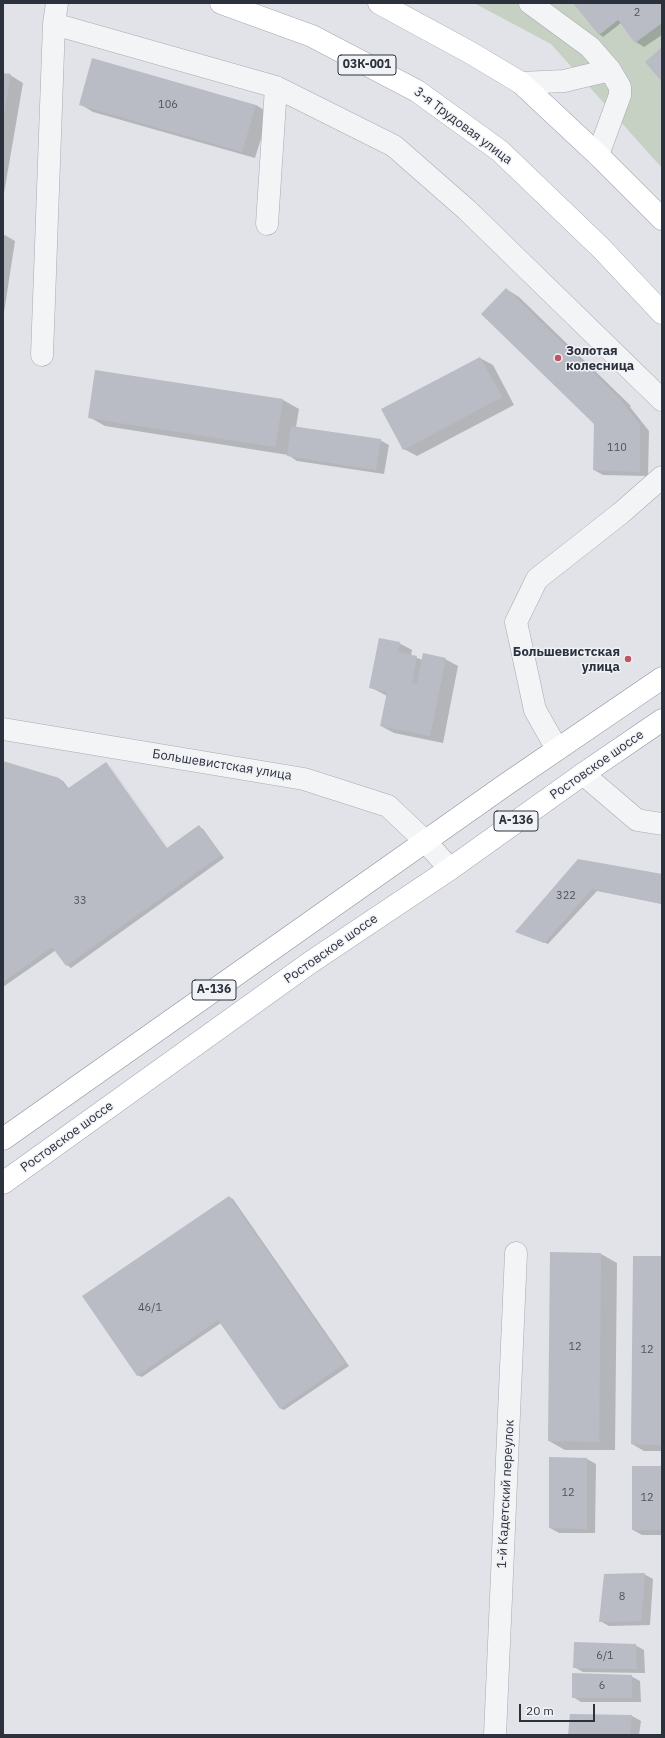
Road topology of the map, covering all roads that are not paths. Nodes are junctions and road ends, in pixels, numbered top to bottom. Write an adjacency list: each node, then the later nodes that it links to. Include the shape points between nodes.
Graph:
1 (221, 3): 13 (main road, 3-я Трудовая улица / 03К-001, via 312,36 417,91 500,151 602,249)
2 (378, 3): 6 (main road)
3 (534, 4): 5 (street, via 590,47)
4 (56, 13): 7 (street); 14 (street)
5 (610, 70): 6 (street, via 564,81); 8 (street, via 620,87 620,95)
6 (521, 82): 8 (main road)
7 (276, 87): 12 (street); 15 (street, via 394,146 467,210)
8 (598, 155): 9 (main road)
9 (632, 187): 10 (main road); 11 (main road)
10 (662, 219)
11 (662, 223)
12 (267, 224)
13 (662, 313)
14 (42, 354)
15 (662, 400)
16 (662, 477): 20 (street, via 538,579 516,622 535,710)
17 (662, 678): 20 (main road, А-136)
18 (662, 720): 21 (main road, Ростовское шоссе / А-136)
19 (3, 729): 23 (street, Большевистская улица, via 304,779 388,806)
20 (557, 749): 23 (main road, А-136)
21 (583, 774): 22 (street, via 637,820); 24 (main road, Ростовское шоссе / А-136)
22 (662, 824)
23 (426, 841): 24 (street, Большевистская улица); 25 (main road, А-136)
24 (450, 868): 26 (main road, Ростовское шоссе / А-136, via 311,962)
25 (3, 1139)
26 (3, 1183)
27 (516, 1253): 28 (street, 1-й Кадетский переулок)
28 (495, 1735)

